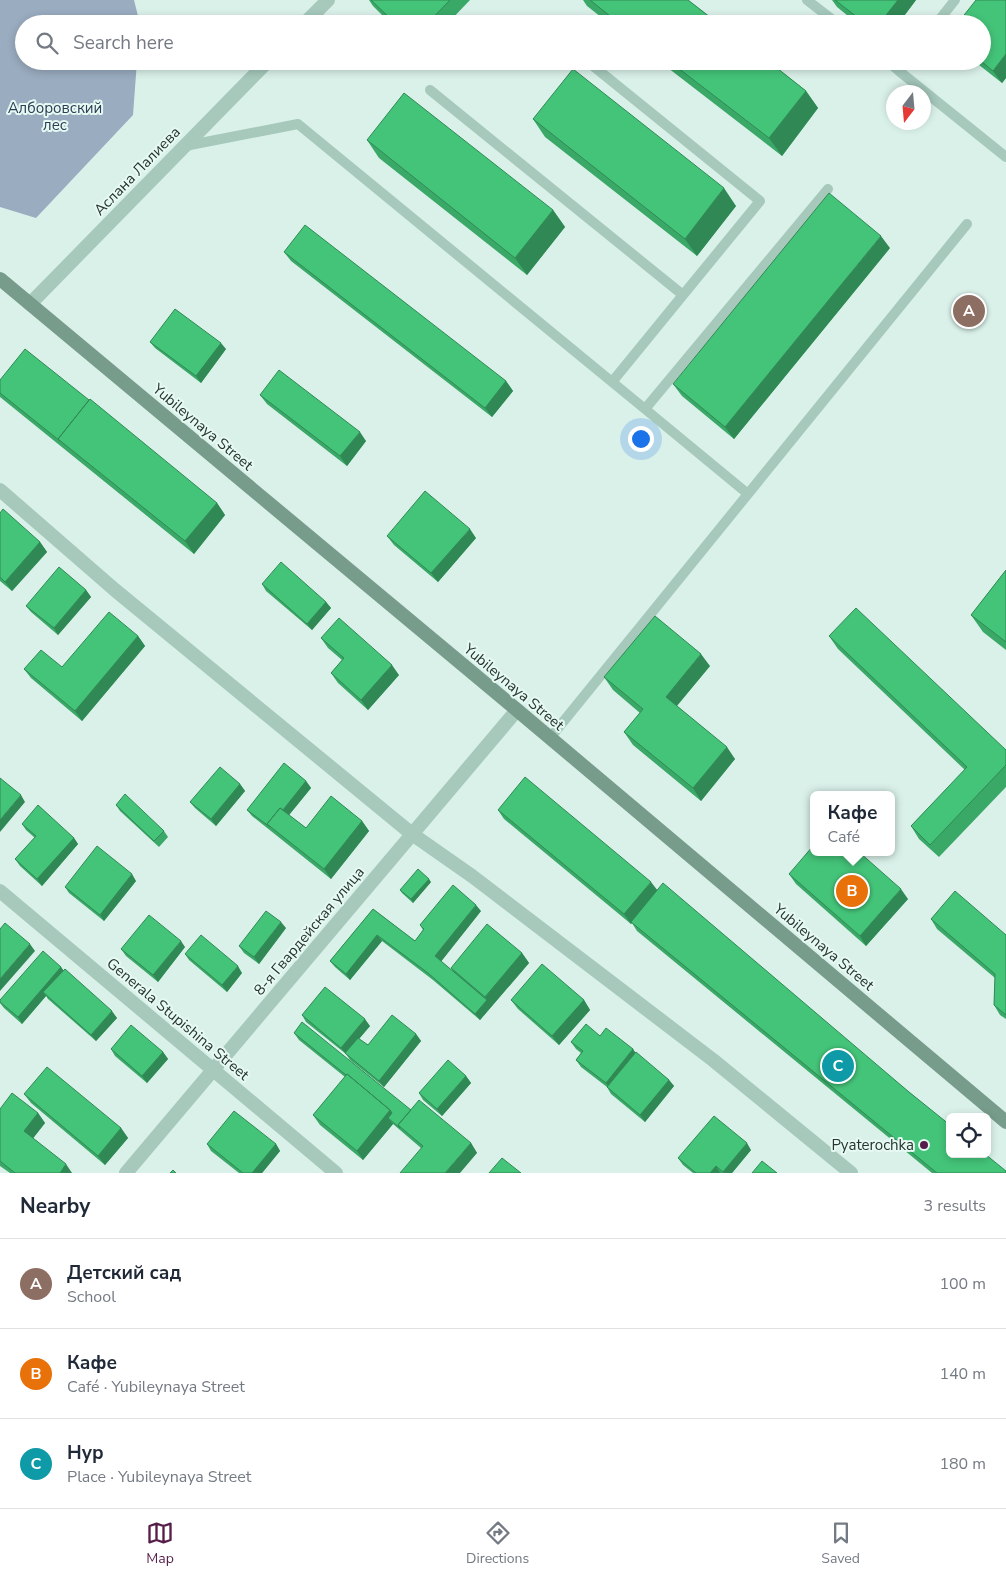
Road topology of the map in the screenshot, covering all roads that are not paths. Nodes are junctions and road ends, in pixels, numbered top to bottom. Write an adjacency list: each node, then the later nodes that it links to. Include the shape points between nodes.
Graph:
1 (328, 0): 4 (street)
2 (807, 0): 5 (lane)
3 (955, 0): 6 (lane)
4 (313, 15)
5 (826, 15)
6 (943, 15)
7 (259, 70): 11 (street, Аслана Лалиева)
8 (598, 70): 16 (lane, via 760,201)
9 (899, 71): 12 (lane)
10 (430, 90): 16 (lane)
11 (185, 146): 17 (street, Аслана Лалиева); 18 (lane, via 298,124)
12 (1006, 157)
13 (828, 189): 19 (lane)
14 (967, 224): 21 (lane)
15 (0, 279): 17 (main road, Yubileynaya Street)
16 (683, 295): 18 (lane)
17 (30, 304): 22 (main road, Yubileynaya Street)
18 (612, 382): 19 (lane)
19 (645, 409): 21 (lane)
20 (0, 490): 24 (street, via 115,590)
21 (748, 494): 23 (lane)
22 (517, 710): 23 (main road, Yubileynaya Street); 24 (street, 8-я Гвардейская улица)
23 (550, 738): 27 (main road, Yubileynaya Street)
24 (412, 834): 26 (street, 8-я Гвардейская улица); 30 (street, via 714,1060)
25 (0, 891): 26 (street, Generala Stupishina Street)
26 (213, 1070): 28 (street, 8-я Гвардейская улица); 29 (street, Generala Stupishina Street)
27 (1006, 1122)
28 (126, 1173)
29 (336, 1173)
30 (851, 1173)

